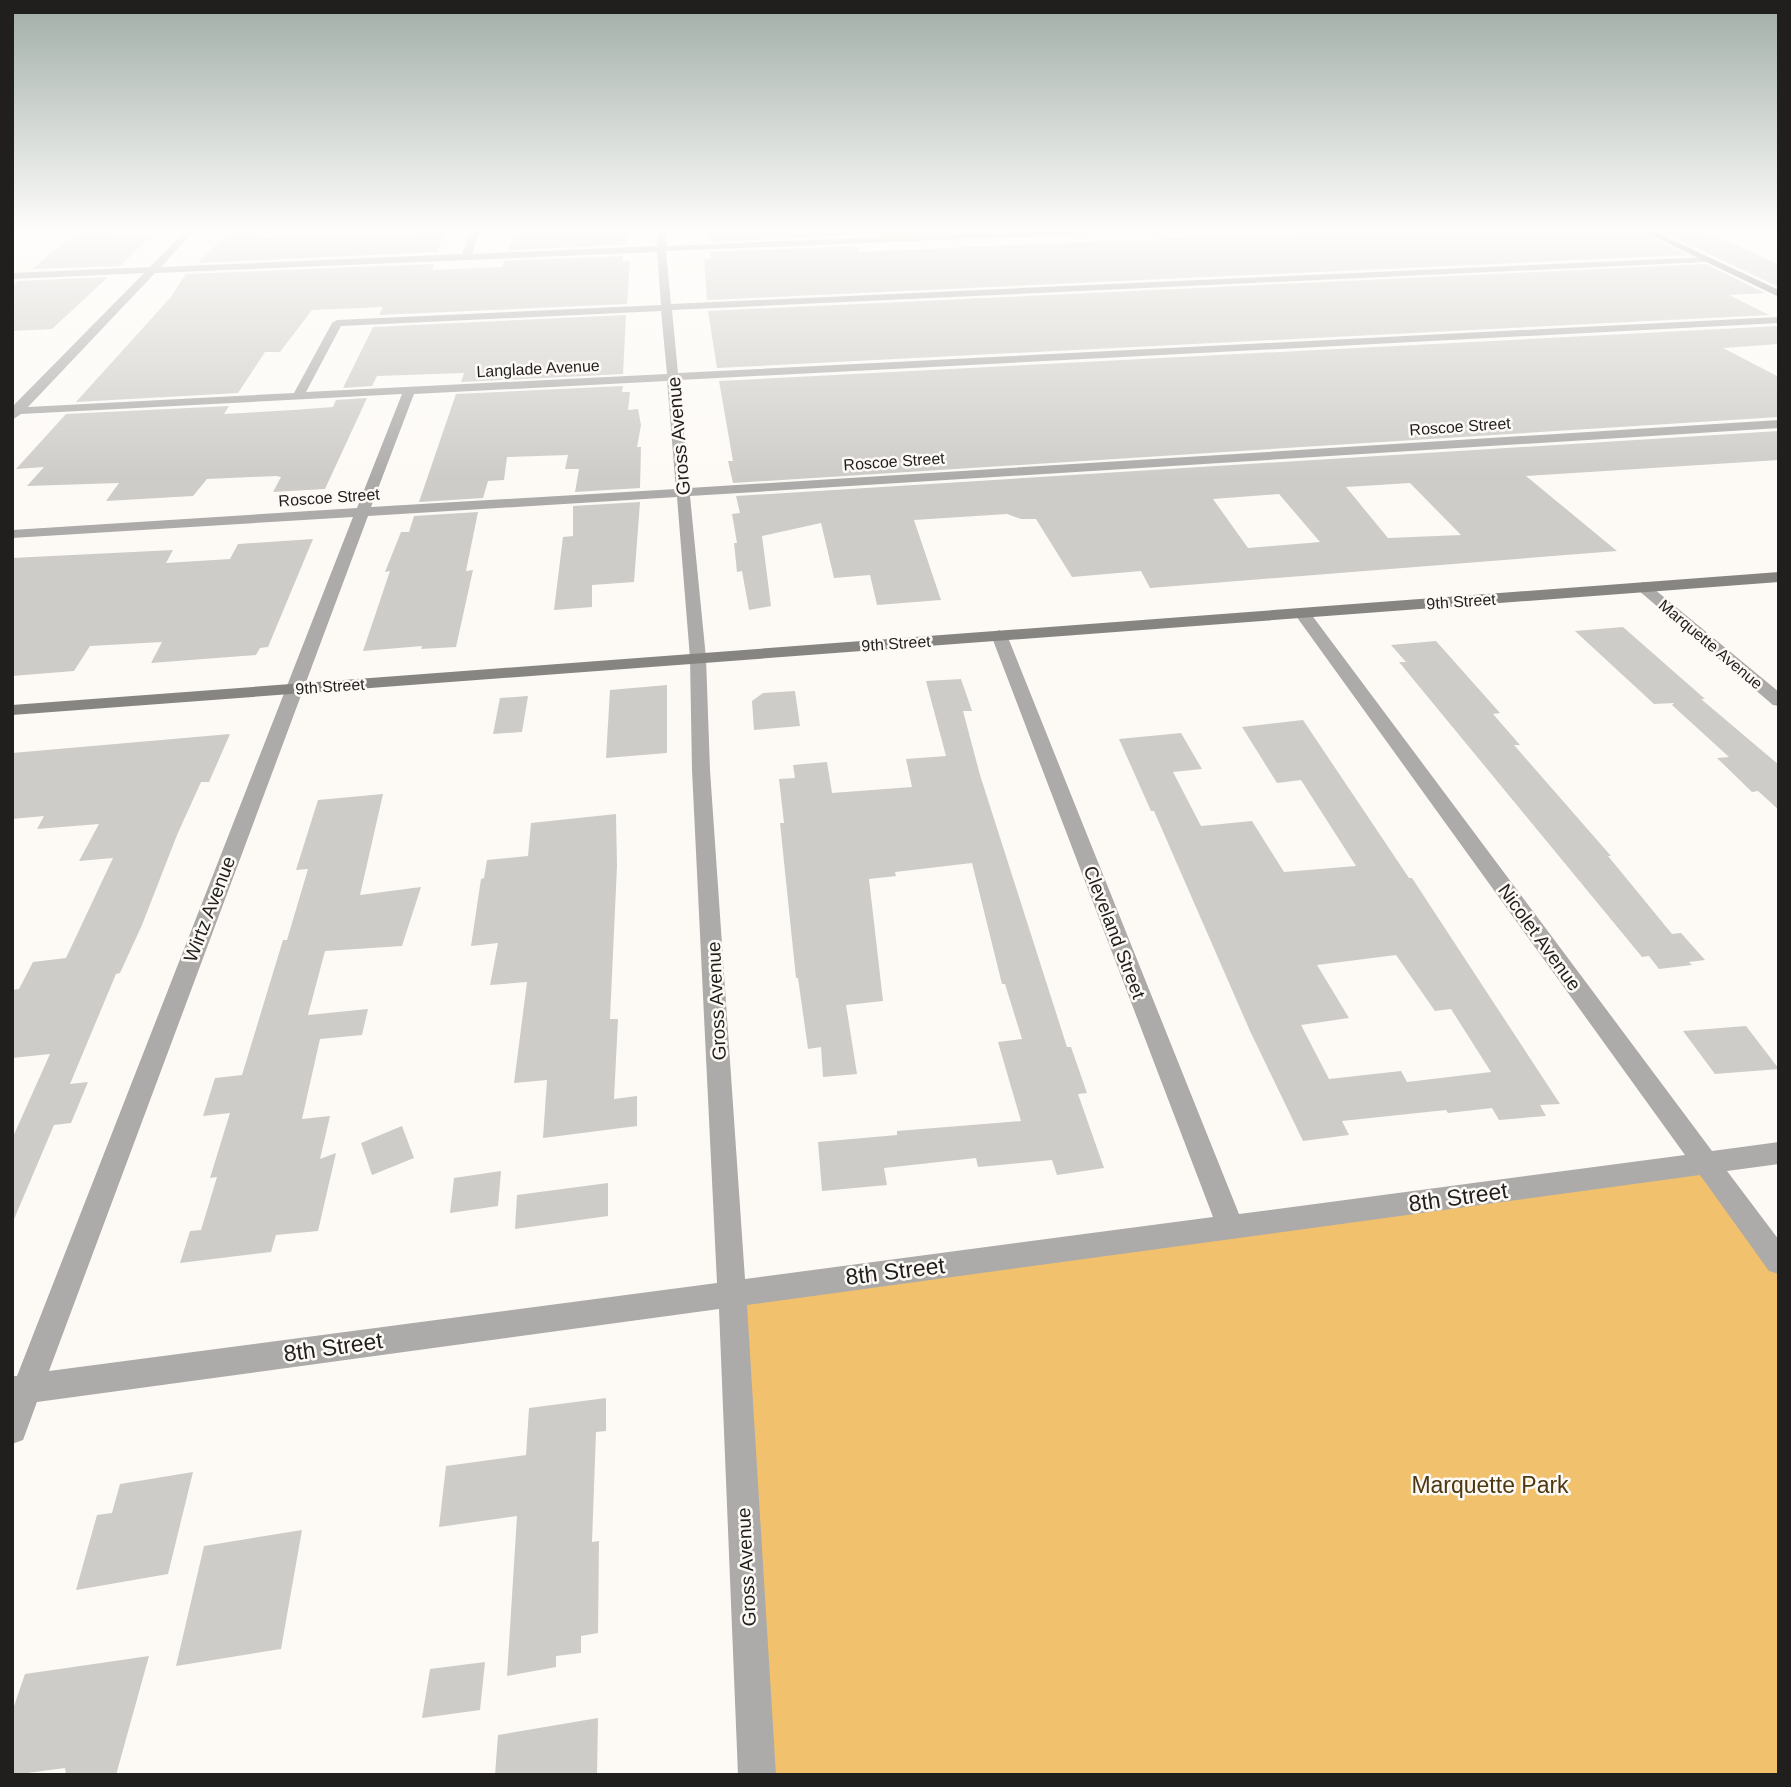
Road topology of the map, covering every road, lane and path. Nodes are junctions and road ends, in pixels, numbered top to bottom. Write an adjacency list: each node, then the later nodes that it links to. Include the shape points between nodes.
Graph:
1 (112, 312): 8 (street)
2 (555, 312): 7 (street, via 337,323)
3 (667, 312): 5 (street, Gross Avenue)
4 (1779, 320): 5 (street, Langlade Avenue)
5 (673, 376): 6 (street, Langlade Avenue); 10 (street, Gross Avenue)
6 (410, 390): 7 (street, Langlade Avenue); 11 (street, Wirtz Avenue)
7 (298, 396): 8 (street, Langlade Avenue)
8 (14, 413)
9 (1779, 424): 10 (street, Roscoe Street)
10 (683, 492): 11 (street, Roscoe Street); 17 (street, Gross Avenue)
11 (362, 512): 12 (street, Roscoe Street); 18 (street, Wirtz Avenue)
12 (12, 534)
13 (1779, 577): 14 (street, 9th Street)
14 (1643, 587): 15 (street, 9th Street); 19 (street, Marquette Avenue)
15 (1301, 613): 16 (street, 9th Street); 22 (street, Nicolet Avenue)
16 (999, 635): 17 (street, 9th Street); 23 (street, Cleveland Street)
17 (698, 659): 18 (street, 9th Street); 25 (street, Gross Avenue)
18 (293, 689): 20 (street, 9th Street); 26 (street, Wirtz Avenue)
19 (1779, 701)
20 (12, 710)
21 (1779, 1153): 22 (street, 8th Street)
22 (1707, 1164): 23 (street, 8th Street); 24 (street, Nicolet Avenue)
23 (1231, 1228): 25 (street, 8th Street)
24 (1779, 1262)
25 (732, 1292): 26 (street, 8th Street); 28 (street, Gross Avenue)
26 (20, 1390): 27 (street, Wirtz Avenue)
27 (12, 1429)
28 (757, 1775)

